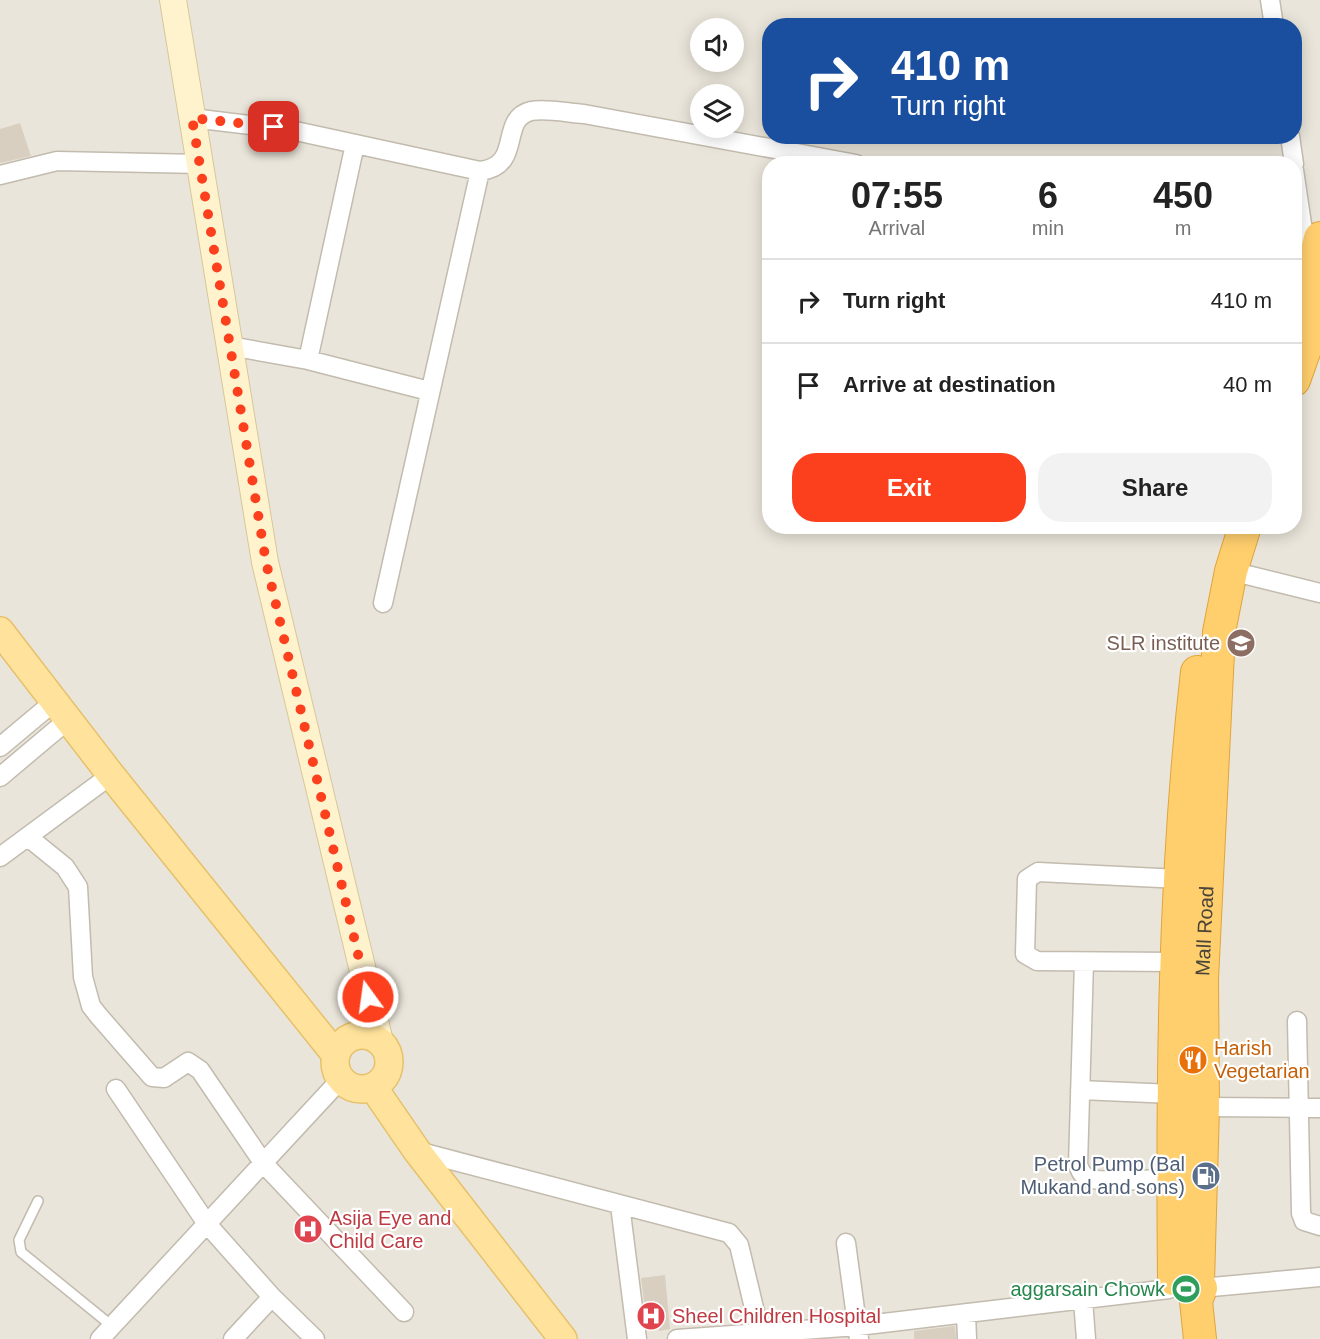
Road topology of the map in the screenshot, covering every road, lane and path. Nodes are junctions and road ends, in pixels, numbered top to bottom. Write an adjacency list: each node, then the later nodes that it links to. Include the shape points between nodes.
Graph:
1 (173, 0): 4 (street)
2 (1270, 0): 3 (street)
3 (1273, 18)
4 (192, 118): 5 (street, via 291,130); 7 (street)
5 (355, 144): 8 (street); 15 (street)
6 (812, 156): 8 (street, via 584,114 529,111 512,132 504,162 494,169)
7 (200, 164): 9 (street, via 57,161); 14 (street)
8 (480, 171): 16 (street)
9 (0, 175)
10 (1302, 212): 11 (street)
11 (1311, 259): 12 (highway); 13 (highway)
12 (1302, 288)
13 (1302, 323)
14 (230, 345): 15 (street); 33 (street, via 266,562)
15 (308, 360): 16 (street)
16 (429, 391): 21 (street)
17 (1224, 534): 29 (highway, via 1202,628 1188,752)
18 (1243, 534): 19 (highway, Mall Road)
19 (1231, 571): 20 (street); 39 (highway, Mall Road, via 1219,632 1202,979)
20 (1320, 593)
21 (383, 603)
22 (0, 630): 23 (main road)
23 (62, 710): 24 (street); 25 (main road); 26 (street)
24 (0, 747)
25 (111, 775): 27 (street); 34 (main road)
26 (0, 777)
27 (28, 837): 28 (street); 43 (street, via 65,867 78,887 83,977 91,1006 152,1077 164,1078 184,1062 192,1063)
28 (0, 857)
29 (1180, 879): 30 (street, via 1038,872 1029,877 1025,954 1037,961); 31 (highway)
30 (1084, 962): 31 (street); 37 (street)
31 (1176, 962): 38 (highway)
32 (1297, 1021): 40 (street)
33 (380, 1042): 34 (main road, via 373,1037 346,1040); 35 (main road, via 389,1058 389,1067 386,1076)
34 (339, 1067): 35 (main road, via 357,1088); 43 (street)
35 (373, 1087): 42 (main road)
36 (116, 1089): 47 (street)
37 (1080, 1090): 38 (street); 44 (street, via 1078,1165 1084,1176 1099,1180)
38 (1173, 1094): 44 (highway)
39 (1203, 1107): 40 (street); 51 (highway, Mall Road)
40 (1298, 1107): 41 (street); 48 (street, via 1300,1213 1304,1221)
41 (1320, 1108)
42 (417, 1151): 46 (street); 61 (main road)
43 (264, 1164): 47 (street); 54 (street)
44 (1173, 1178): 51 (highway)
45 (38, 1201): 56 (lane, via 19,1240 21,1252)
46 (620, 1205): 57 (street, via 729,1233 736,1239); 62 (street)
47 (207, 1224): 52 (street); 56 (street)
48 (1320, 1226)
49 (846, 1243): 58 (street)
50 (1320, 1277): 51 (street)
51 (1186, 1290): 53 (street); 66 (highway); 67 (highway, Mall Road)
52 (272, 1297): 59 (street); 60 (street)
53 (1083, 1300): 55 (street); 65 (street)
54 (404, 1312)
55 (966, 1313): 58 (street); 64 (street)
56 (106, 1333)
57 (760, 1333): 58 (street); 63 (street)
58 (858, 1333)
59 (233, 1339)
60 (315, 1339)
61 (563, 1339)
62 (637, 1339)
63 (677, 1339)
64 (967, 1339)
65 (1086, 1339)
66 (1180, 1339)
67 (1200, 1339)

